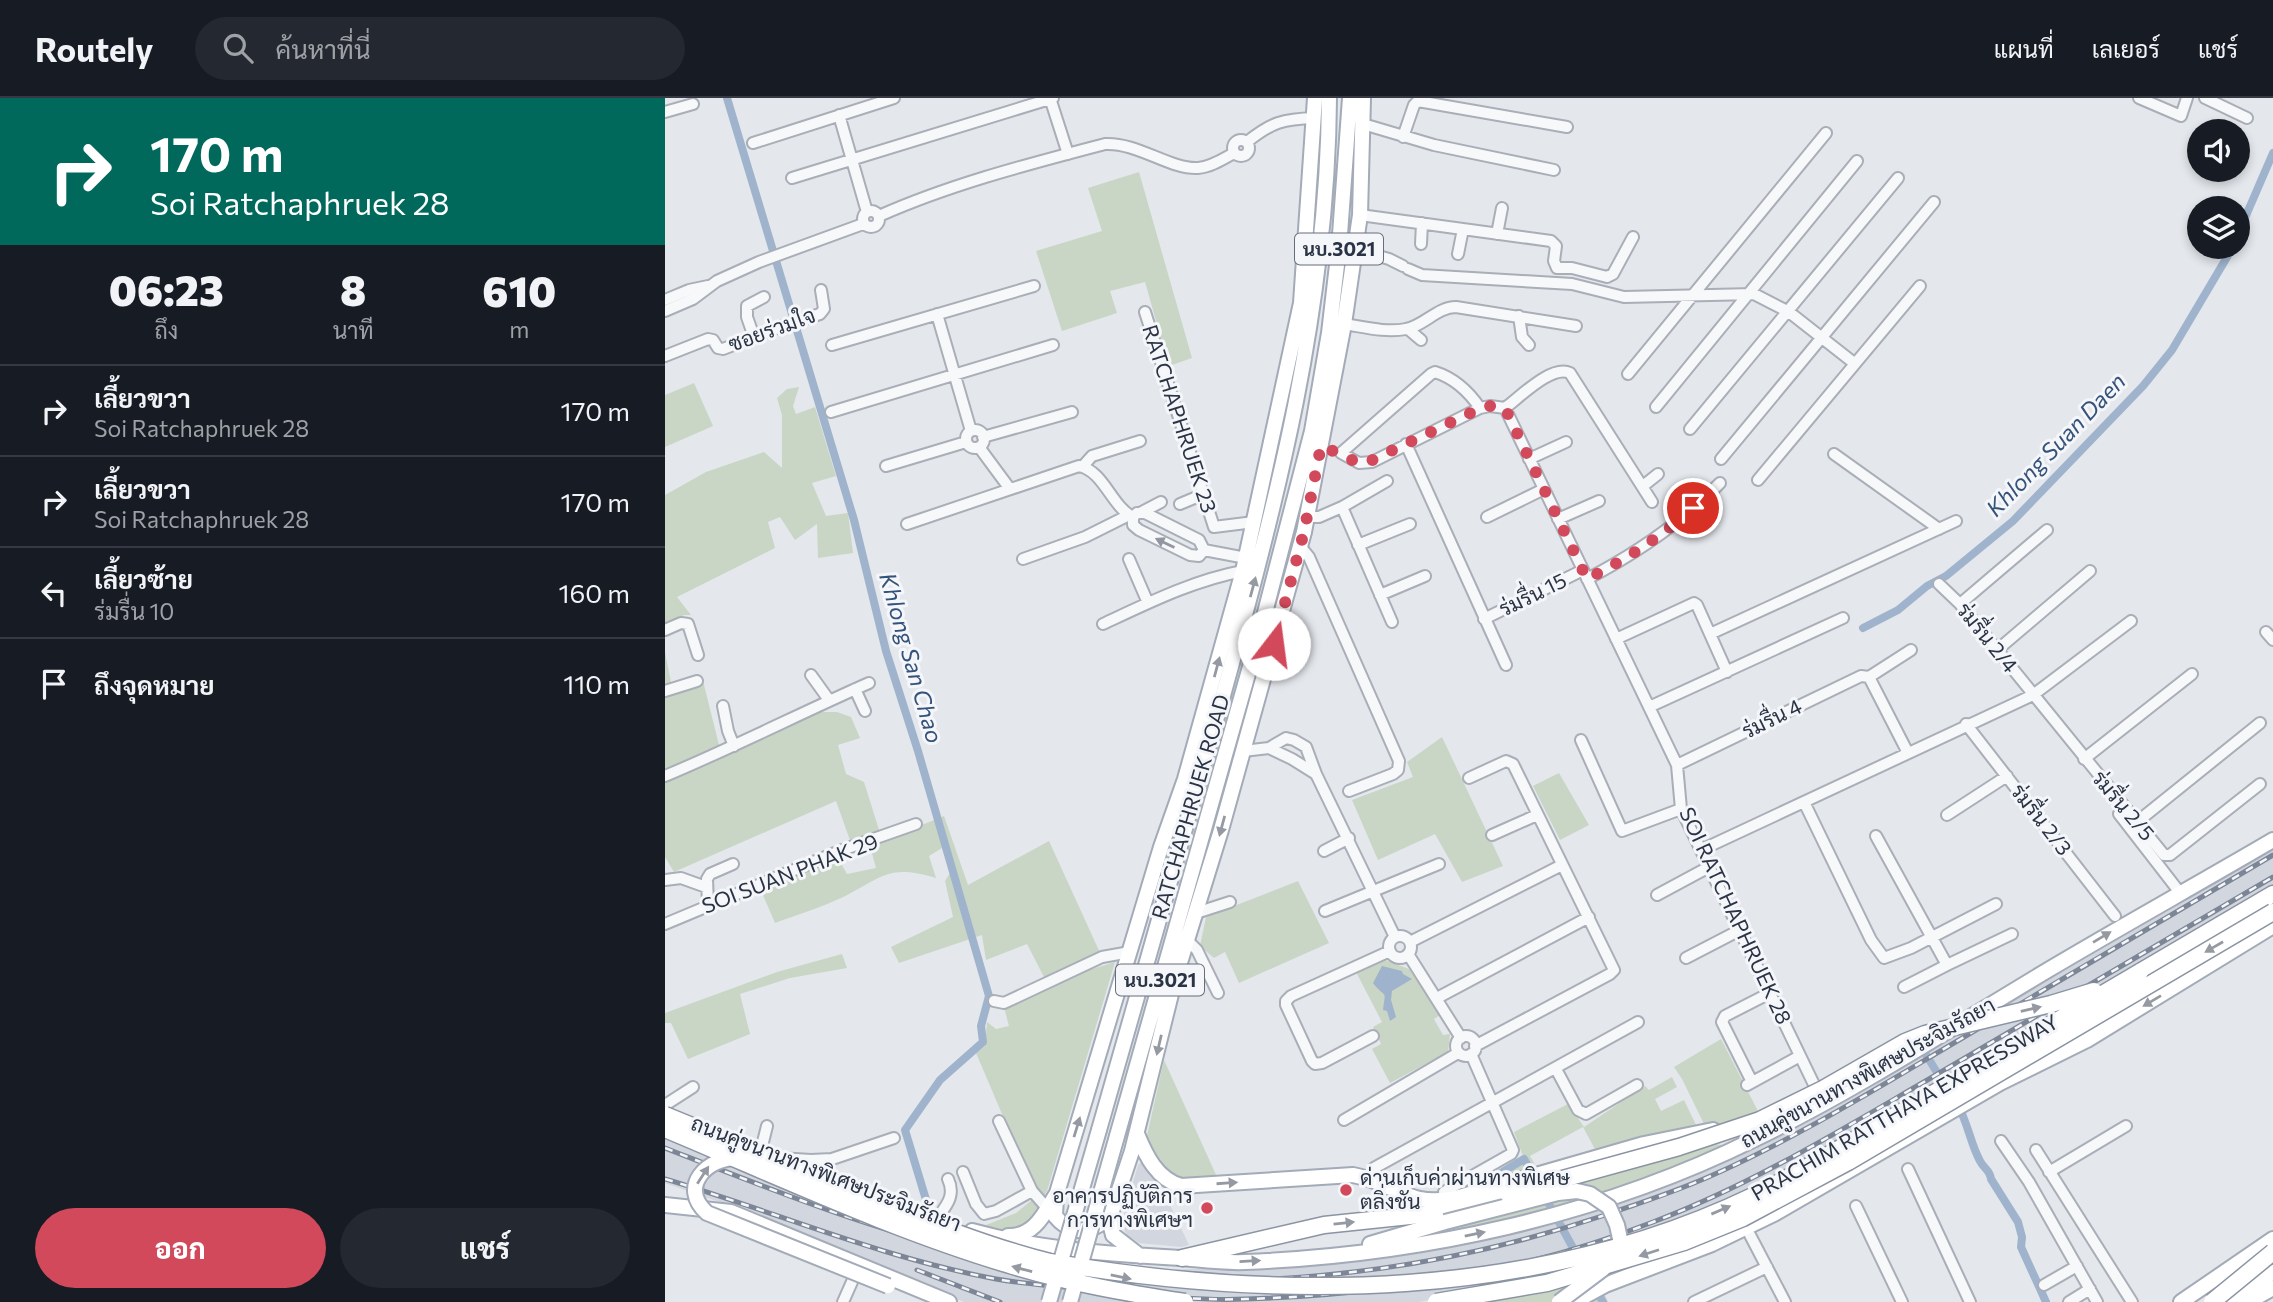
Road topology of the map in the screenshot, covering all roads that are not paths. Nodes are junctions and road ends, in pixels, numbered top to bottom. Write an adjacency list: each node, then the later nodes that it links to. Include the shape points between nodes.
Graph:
1 (894, 98): 12 (street)
2 (1051, 98): 19 (street); 20 (street)
3 (1350, 98): 65 (main road, RATCHAPHRUEK ROAD / นบ.3021)
4 (1355, 98): 65 (main road, via 1344,271)
5 (1363, 98): 14 (main road, นบ.3021)
6 (2139, 98): 7 (street, via 2181,116)
7 (2187, 98)
8 (2206, 98): 13 (street)
9 (1319, 102): 19 (street, via 1268,126 1247,142 1245,155 1234,153 1198,168 1115,143); 44 (main road, นบ.3021); 44 (main road, via 1322,123); 98 (main road, RATCHAPHRUEK ROAD / นบ.3021, via 1320,249 1306,352)
10 (694, 104): 11 (street)
11 (665, 112)
12 (839, 115): 18 (street); 20 (street)
13 (2247, 118)
14 (1363, 124): 17 (street); 28 (main road, นบ.3021)
15 (1567, 127): 17 (street, via 1418,101)
16 (1826, 133): 43 (street)
17 (1403, 137): 22 (street)
18 (753, 143)
19 (1068, 154): 29 (street, via 945,190)
20 (851, 159): 23 (street); 27 (street)
21 (1857, 161): 42 (street)
22 (1554, 170)
23 (792, 178)
24 (1898, 178): 49 (street)
25 (1934, 202): 55 (street)
26 (1502, 208): 33 (street)
27 (867, 212): 29 (street); 31 (street)
28 (1360, 215): 30 (street); 36 (main road, นบ.3021)
29 (879, 216): 31 (street, via 873,228)
30 (1422, 223): 32 (street); 35 (street)
31 (863, 224): 38 (street)
32 (1463, 229): 33 (street); 37 (street)
33 (1497, 234): 34 (street, via 1551,241 1556,246 1557,268 1607,277)
34 (1633, 237)
35 (1421, 244)
36 (1354, 249): 43 (street, via 1422,275 1572,284 1624,297); 52 (main road, นบ.3021)
37 (1458, 254)
38 (708, 286): 46 (street); 47 (street)
39 (1034, 286): 50 (street)
40 (1920, 286): 62 (street)
41 (821, 290): 56 (street, ซอยร่วมใจ, via 823,312)
42 (1749, 293): 43 (street); 49 (street); 66 (street)
43 (1695, 294): 64 (street)
44 (1306, 295): 98 (main road, via 1272,490); 104 (main road, นบ.3021)
45 (764, 297): 56 (street, via 747,306)
46 (665, 300)
47 (665, 311)
48 (1145, 312): 92 (street, RATCHAPHRUEK 23)
49 (1789, 312): 55 (street); 71 (street)
50 (937, 314): 58 (street); 63 (street)
51 (1520, 316): 53 (street); 54 (street, via 1449,307); 60 (street, via 1522,337)
52 (1344, 324): 54 (street); 78 (main road, นบ.3021)
53 (1576, 326)
54 (1408, 329): 57 (street)
55 (1822, 336): 62 (street); 82 (street)
56 (754, 337): 61 (street, ซอยร่วมใจ, via 723,349 708,339)
57 (1421, 340)
58 (832, 345)
59 (1053, 345): 63 (street)
60 (1529, 345)
61 (665, 356)
62 (1854, 363): 86 (street)
63 (954, 374): 69 (street); 72 (street)
64 (1628, 374)
65 (1322, 398): 78 (main road); 170 (main road, RATCHAPHRUEK ROAD / นบ.3021)
66 (1656, 407)
67 (1481, 408): 68 (street); 77 (street); 79 (street, via 1448,376 1436,372)
68 (1505, 408): 81 (street, SOI RATCHAPHRUEK 28); 89 (street, via 1554,371 1570,373)
69 (831, 412)
70 (1072, 412): 75 (street)
71 (1691, 429)
72 (971, 431): 74 (street); 75 (street, via 979,431)
73 (1140, 441): 83 (street, via 1092,456)
74 (966, 442): 75 (street, via 970,447); 84 (street)
75 (981, 442): 90 (street)
76 (1566, 442): 81 (street)
77 (1406, 444): 79 (street, via 1366,463); 123 (street)
78 (1318, 445): 79 (street); 99 (main road, นบ.3021)
79 (1341, 453)
80 (1834, 454): 107 (street)
81 (1529, 459): 91 (street, SOI RATCHAPHRUEK 28)
82 (1721, 459)
83 (1083, 466): 90 (street); 100 (street)
84 (885, 467)
85 (1658, 474): 89 (street)
86 (1758, 480)
87 (1387, 481): 97 (street)
88 (1720, 483): 116 (street, ร่มรื่น 15, via 1659,537 1627,558)
89 (1643, 486): 95 (street)
90 (1010, 489): 105 (street)
91 (1544, 489): 101 (street); 102 (street, SOI RATCHAPHRUEK 28)
92 (1204, 494): 96 (street); 104 (street, RATCHAPHRUEK 23, via 1215,527)
93 (1599, 501): 102 (street)
94 (1161, 502): 100 (street)
95 (1652, 502)
96 (1179, 504)
97 (1342, 507): 99 (street, via 1319,517); 109 (street)
98 (1273, 509): 208 (main road, RATCHAPHRUEK ROAD / นบ.3021, one-way to 98)
99 (1308, 512): 110 (main road, นบ.3021)
100 (1135, 515): 111 (street, via 1199,540); 111 (street, one-way to 100, via 1199,556 1190,555 1139,530 1133,525); 112 (street)
101 (1487, 517)
102 (1558, 519): 116 (street, SOI RATCHAPHRUEK 28)
103 (1956, 521): 107 (street)
104 (1254, 522): 114 (main road, นบ.3021)
105 (907, 524)
106 (1410, 524): 109 (street)
107 (1939, 528): 128 (street)
108 (2047, 530): 121 (street)
109 (1358, 545): 119 (street)
110 (1300, 546): 153 (main road, นบ.3021); 162 (street, via 1309,557 1399,761 1393,774)
111 (1204, 550): 114 (street)
112 (1023, 559)
113 (1129, 559): 120 (street)
114 (1245, 565): 120 (street); 160 (main road, นบ.3021, one-way to 114)
115 (2089, 571): 131 (street)
116 (1585, 575): 123 (street, ร่มรื่น 15); 129 (street, SOI RATCHAPHRUEK 28)
117 (1425, 576): 119 (street)
118 (1939, 584): 121 (street, ร่มรื่น 2/4)
119 (1380, 594): 125 (street)
120 (1148, 603): 126 (street)
121 (1960, 604): 131 (street, ร่มรื่น 2/4)
122 (1843, 618): 134 (street)
123 (1484, 619): 133 (street)
124 (2131, 621): 142 (street)
125 (1392, 622)
126 (1103, 624)
127 (665, 630): 132 (street, via 686,622)
128 (1710, 634): 129 (street, via 1694,603); 134 (street)
129 (1616, 639): 145 (street, SOI RATCHAPHRUEK 28)
130 (1911, 650): 137 (street, ร่มรื่น 4)
131 (1996, 651): 142 (street, ร่มรื่น 2/4)
132 (698, 655)
133 (1506, 665)
134 (1727, 672): 145 (street)
135 (2192, 674): 154 (street)
136 (811, 675): 143 (street)
137 (1868, 677): 152 (street); 155 (street, ร่มรื่น 4, via 1861,676)
138 (697, 681): 141 (street)
139 (869, 683): 140 (street)
140 (855, 689): 143 (street); 146 (street)
141 (665, 691)
142 (2033, 695): 148 (street); 154 (street, ร่มรื่น 2/5)
143 (829, 701): 150 (street)
144 (723, 706): 150 (street)
145 (1649, 707): 155 (street, SOI RATCHAPHRUEK 28)
146 (865, 711)
147 (2260, 723): 168 (street)
148 (1966, 724): 152 (street); 158 (street, ร่มรื่น 2/3)
149 (1581, 740): 164 (street, via 1622,831)
150 (734, 746): 156 (street)
151 (1269, 748): 153 (street); 157 (street); 157 (street, via 1286,738 1294,740 1306,747)
152 (1908, 754): 163 (street)
153 (1241, 756): 170 (main road); 191 (main road, นบ.3021, one-way to 191)
154 (2084, 759): 168 (street, ร่มรื่น 2/5)
155 (1677, 765): 164 (street, SOI RATCHAPHRUEK 28)
156 (666, 772)
157 (1316, 774): 173 (street)
158 (2007, 776): 167 (street); 192 (street, ร่มรื่น 2/3)
159 (1469, 778): 166 (street, via 1510,761)
160 (1185, 779): 203 (main road); 208 (main road)
161 (2260, 784): 168 (street, ร่มรื่น 2/5, via 2170,855 2164,855)
162 (1349, 791)
163 (1804, 802): 175 (street); 199 (street, via 1881,956 1888,958)
164 (1681, 809): 175 (street, SOI RATCHAPHRUEK 28)
165 (2119, 814): 184 (street)
166 (1537, 815): 171 (street); 179 (street)
167 (1947, 815)
168 (2137, 822)
169 (916, 824): 189 (street, SOI SUAN PHAK 29)
170 (1205, 825): 276 (main road, RATCHAPHRUEK ROAD / นบ.3021, bridge)
171 (1492, 835)
172 (1876, 836): 199 (street)
173 (1349, 838): 176 (street); 183 (street)
174 (2273, 840): 184 (main road, ถนนคู่ขนานทางพิเศษประจิมรัถยา)
175 (1701, 850): 180 (street, SOI RATCHAPHRUEK 28)
176 (1324, 851)
177 (733, 864): 182 (street, via 711,874)
178 (1439, 864): 183 (street)
179 (1562, 865): 193 (street); 201 (street)
180 (1709, 867): 186 (street); 196 (street, SOI RATCHAPHRUEK 28)
181 (665, 880): 182 (street, via 681,878)
182 (706, 887): 189 (street)
183 (1374, 892): 190 (street); 198 (street)
184 (2181, 894): 224 (main road, ถนนคู่ขนานทางพิเศษประจิมรัถยา, one-way to 184)
185 (2273, 894): 207 (highway, PRACHIM RATTHAYA EXPRESSWAY)
186 (1657, 895)
187 (1230, 902): 191 (street)
188 (1996, 904): 199 (street)
189 (708, 905): 194 (street, SOI SUAN PHAK 29)
190 (1325, 911)
191 (1196, 912): 200 (main road, นบ.3021)
192 (2115, 916)
193 (1588, 917): 212 (street); 217 (street, via 1615,970)
194 (665, 924)
195 (2272, 924): 278 (highway, PRACHIM RATTHAYA EXPRESSWAY, one-way to 278, bridge, via 1743,1217 1684,1242 1571,1276); 281 (main road, one-way to 281, via 2087,1040 1947,1113 1774,1214)
196 (1739, 930): 205 (street); 211 (street, SOI RATCHAPHRUEK 28)
197 (2012, 934): 206 (street)
198 (1395, 937): 201 (street); 202 (street)
199 (1932, 937): 206 (street)
200 (1188, 941): 210 (street); 233 (main road, นบ.3021, one-way to 233)
201 (1410, 942): 204 (street)
202 (1390, 951): 204 (street, via 1396,957); 215 (street, via 1286,1001 1315,1063)
203 (1130, 952): 213 (street, via 1102,957 1005,1003); 247 (main road, one-way to 203)
204 (1408, 954): 212 (street)
205 (1686, 957)
206 (1947, 965): 209 (street)
207 (2140, 972): 226 (highway, PRACHIM RATTHAYA EXPRESSWAY, one-way to 207, bridge, via 965,1237 1050,1262 1231,1293 1395,1291 1539,1270 1642,1241 1707,1216 1811,1165); 244 (highway, one-way to 207, bridge, via 1730,1131 1791,1106 1925,1034 2072,999)
208 (1140, 984): 259 (main road, RATCHAPHRUEK ROAD / นบ.3021, bridge)
209 (1904, 987)
210 (1218, 993)
211 (1770, 993): 219 (street, SOI RATCHAPHRUEK 28); 219 (street, via 1725,1016 1722,1022 1750,1083)
212 (1437, 998): 216 (street)
213 (994, 1001)
214 (1638, 1022): 220 (street)
215 (1373, 1036)
216 (1461, 1038): 217 (street, via 1468,1037); 218 (street, via 1456,1045)
217 (1473, 1050): 218 (street, via 1465,1056); 223 (street)
218 (1458, 1053): 227 (street)
219 (1800, 1056): 224 (street, SOI RATCHAPHRUEK 28)
220 (1556, 1069): 221 (street, via 1578,1110 1586,1114); 223 (street)
221 (1637, 1085)
222 (693, 1087): 225 (street)
223 (1492, 1103): 239 (street); 246 (street, via 1513,1152)
224 (1823, 1103): 228 (main road, ถนนคู่ขนานทางพิเศษประจิมรัถยา)
225 (665, 1105)
226 (665, 1113): 236 (main road, ถนนคู่ขนานทางพิเศษประจิมรัถยา)
227 (1344, 1120)
228 (1791, 1120): 244 (main road, via 1644,1144); 258 (main road, ถนนคู่ขนานทางพิเศษประจิมรัถยา, one-way to 228, via 1462,1237 1576,1208 1671,1176)
229 (999, 1121): 245 (street)
230 (767, 1126): 236 (street)
231 (2126, 1126): 242 (street)
232 (665, 1129): 277 (highway, one-way to 232, bridge, via 1086,1286 972,1254)
233 (1137, 1134): 244 (main road, one-way to 244, via 1154,1167 1181,1186 1353,1175 1432,1202); 251 (main road, นบ.3021)
234 (894, 1138): 238 (street, via 832,1159)
235 (2001, 1141): 264 (street)
236 (761, 1150): 238 (main road, ถนนคู่ขนานทางพิเศษประจิมรัถยา)
237 (2036, 1150): 242 (street)
238 (779, 1157): 252 (main road, ถนนคู่ขนานทางพิเศษประจิมรัถยา)
239 (1374, 1168)
240 (1908, 1169): 285 (street)
241 (963, 1172): 245 (street, via 984,1214)
242 (2049, 1172): 288 (street)
243 (948, 1179): 252 (street, via 952,1196)
244 (1512, 1188): 261 (highway, one-way to 244, via 1324,1225 1429,1214)
245 (1032, 1191): 250 (street)
246 (1444, 1192)
247 (1057, 1193): 250 (main road); 251 (main road, via 1055,1216 1074,1230 1093,1229)
248 (665, 1205): 263 (main road, via 731,1212)
249 (1856, 1206): 284 (street)
250 (1047, 1208): 255 (main road, via 1037,1224 1022,1234)
251 (1112, 1211): 260 (main road, via 1113,1234)
252 (936, 1220): 253 (main road, ถนนคู่ขนานทางพิเศษประจิมรัถยา)
253 (962, 1228): 255 (main road, ถนนคู่ขนานทางพิเศษประจิมรัถยา); 272 (main road, one-way to 253, bridge, via 716,1219 700,1206 696,1186 700,1174 711,1164 736,1158 935,1230)
254 (1750, 1235): 265 (street)
255 (990, 1236): 260 (main road, ถนนคู่ขนานทางพิเศษประจิมรัถยา, via 1069,1251)
256 (2273, 1240): 257 (main road)
257 (2269, 1251): 289 (main road); 290 (main road); 291 (highway, bridge)
258 (1346, 1254): 261 (main road, ถนนคู่ขนานทางพิเศษประจิมรัถยา, one-way to 258, via 1244,1262); 280 (main road, bridge, via 1445,1222 1567,1191 1590,1194 1613,1214 1622,1248 1603,1269)
259 (1061, 1257): 274 (main road, bridge); 275 (main road, RATCHAPHRUEK ROAD / นบ.3021, bridge)
260 (1142, 1257): 261 (main road, ถนนคู่ขนานทางพิเศษประจิมรัถยา)
261 (1182, 1258)
262 (2273, 1262): 291 (main road, bridge)
263 (859, 1266): 271 (street); 273 (main road)
264 (2077, 1266): 267 (street); 268 (street)
265 (1767, 1268): 282 (street); 283 (street)
266 (2273, 1272): 292 (main road)
267 (2044, 1285)
268 (2090, 1289): 286 (street); 287 (street)
269 (1543, 1290): 279 (street)
270 (2273, 1290): 293 (main road); 294 (main road)
271 (843, 1302)
272 (934, 1302)
273 (949, 1302)
274 (1042, 1302)
275 (1049, 1302)
276 (1070, 1302)
277 (1185, 1302)
278 (1436, 1302)
279 (1464, 1302)
280 (1559, 1302)
281 (1574, 1302)
282 (1694, 1302)
283 (1785, 1302)
284 (1902, 1302)
285 (1970, 1302)
286 (2069, 1302)
287 (2097, 1302)
288 (2132, 1302)
289 (2181, 1302)
290 (2200, 1302)
291 (2213, 1302)
292 (2229, 1302)
293 (2248, 1302)
294 (2259, 1302)

